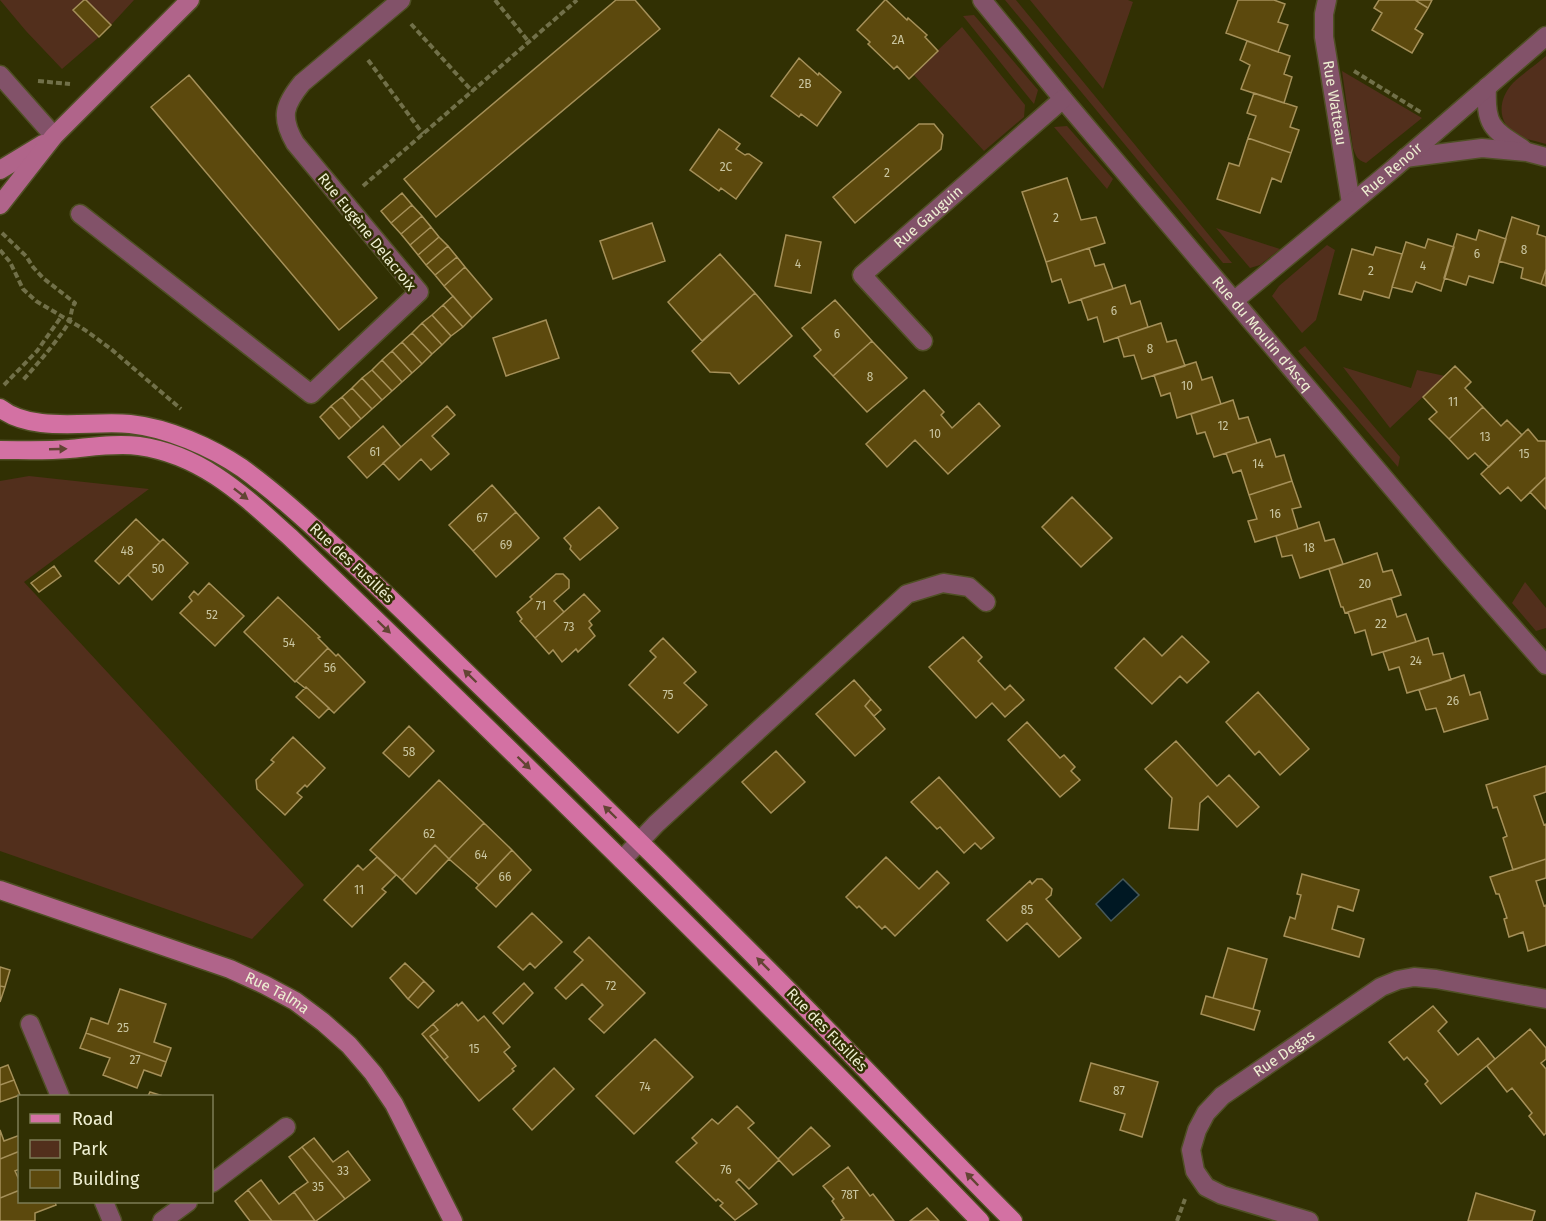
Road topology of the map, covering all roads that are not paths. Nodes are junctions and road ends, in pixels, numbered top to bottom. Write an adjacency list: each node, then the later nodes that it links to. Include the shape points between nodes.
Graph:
1 (190, 0): 9 (street)
2 (982, 0): 8 (street, Rue du Moulin d'Ascq)
3 (1327, 0): 14 (street, Rue Watteau, via 1324,38)
4 (395, 2): 16 (street, Rue Eugène Delacroix, via 302,83 287,105 286,119 295,143 418,292 310,394)
5 (1546, 36): 7 (street, Rue Renoir)
6 (0, 75): 9 (street)
7 (1487, 87): 10 (street, via 1489,119 1498,133); 12 (street, Rue Renoir)
8 (1063, 99): 17 (street, Rue du Moulin d'Ascq); 18 (street, Rue Gauguin, via 862,275)
9 (54, 136): 13 (street); 15 (street)
10 (1527, 152): 11 (street); 12 (street, via 1482,148)
11 (1546, 157)
12 (1405, 159): 14 (street, Rue Renoir)
13 (0, 170)
14 (1351, 203): 17 (street, Rue Renoir)
15 (0, 205)
16 (80, 214)
17 (1235, 300): 22 (street, Rue du Moulin d'Ascq)
18 (923, 341)
19 (0, 408): 23 (main road, Rue des Fusillés, one-way to 19, via 372,580 240,467 211,450 154,429 133,424 50,424 24,420)
20 (0, 450): 24 (main road, Rue des Fusillés, one-way to 24, via 138,446 165,452 211,472 298,545)
21 (986, 602): 23 (street, via 969,587 943,583 907,594)
22 (1546, 665)
23 (639, 841): 24 (street); 37 (main road, Rue des Fusillés, one-way to 23)
24 (622, 860): 36 (main road, Rue des Fusillés)
25 (0, 890): 35 (street, Rue Talma, via 230,969 295,1001 348,1045 373,1073 394,1104)
26 (1546, 999): 38 (street, Rue Degas, via 1436,979 1398,980 1381,987 1222,1096 1197,1130 1191,1150 1195,1171 1206,1186 1222,1195)
27 (30, 1024): 28 (street)
28 (60, 1095)
29 (286, 1127): 30 (street)
30 (213, 1183)
31 (104, 1203): 33 (street)
32 (187, 1203): 34 (street)
33 (112, 1221)
34 (162, 1221)
35 (453, 1221)
36 (980, 1221)
37 (1013, 1221)
38 (1309, 1221)

